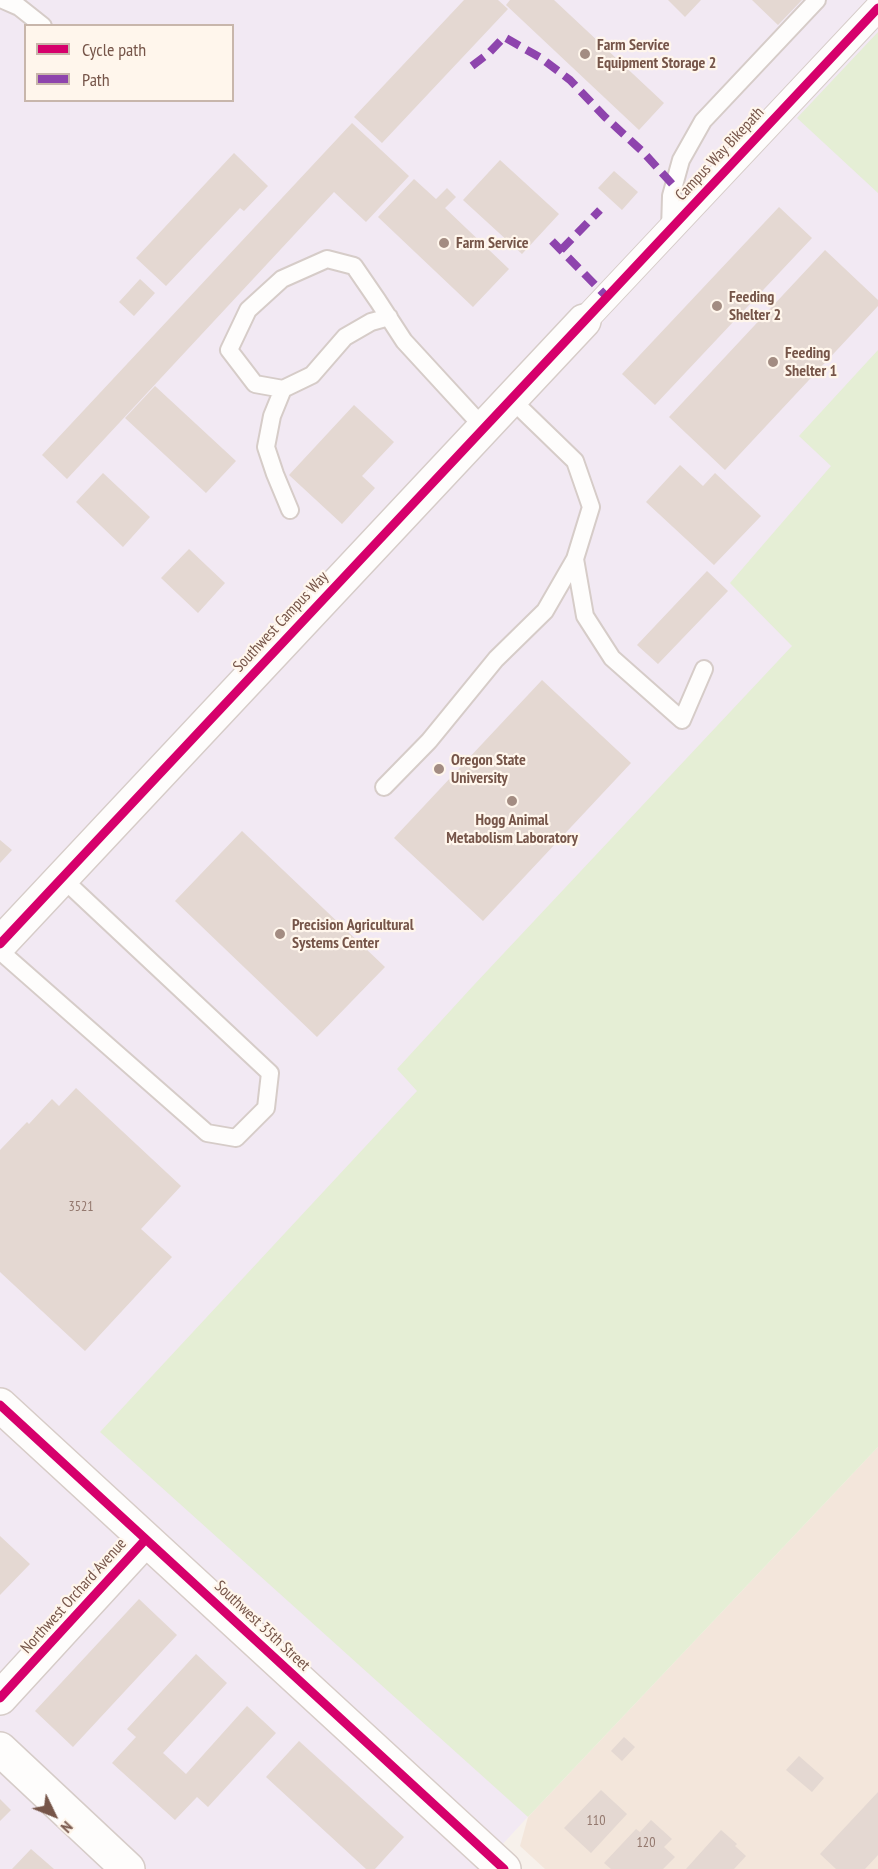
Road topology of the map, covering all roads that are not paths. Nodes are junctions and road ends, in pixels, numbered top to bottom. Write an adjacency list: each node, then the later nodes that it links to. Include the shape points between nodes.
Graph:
1 (3, 0): 4 (lane)
2 (817, 0): 5 (lane, via 703,121 681,160 671,196)
3 (878, 8): 5 (street, Campus Way Bikepath)
4 (40, 24)
5 (670, 230): 7 (street, Campus Way Bikepath)
6 (389, 317): 8 (lane, via 345,337 312,375); 8 (lane, via 354,266 327,259 282,279 248,310 228,350 255,384); 10 (lane, via 404,341)
7 (584, 321): 9 (street, Southwest Campus Way)
8 (283, 389): 11 (lane, via 266,447)
9 (511, 399): 10 (street, Southwest Campus Way); 12 (lane, via 575,461 591,507)
10 (484, 428): 15 (street, Southwest Campus Way)
11 (290, 510)
12 (575, 559): 13 (lane, via 585,616 612,658 682,720); 14 (lane, via 545,611 496,659 429,741)
13 (704, 669)
14 (384, 787)
15 (62, 878): 16 (street, Southwest Campus Way); 17 (lane, via 270,1073 266,1108 236,1138 207,1133)
16 (0, 944)
17 (0, 951)
18 (0, 1405): 19 (street, Southwest 35th Street)
19 (145, 1539): 20 (street, Northwest Orchard Avenue); 23 (street, Southwest 35th Street)
20 (0, 1698)
21 (0, 1749): 22 (street)
22 (128, 1869)
23 (504, 1869)

